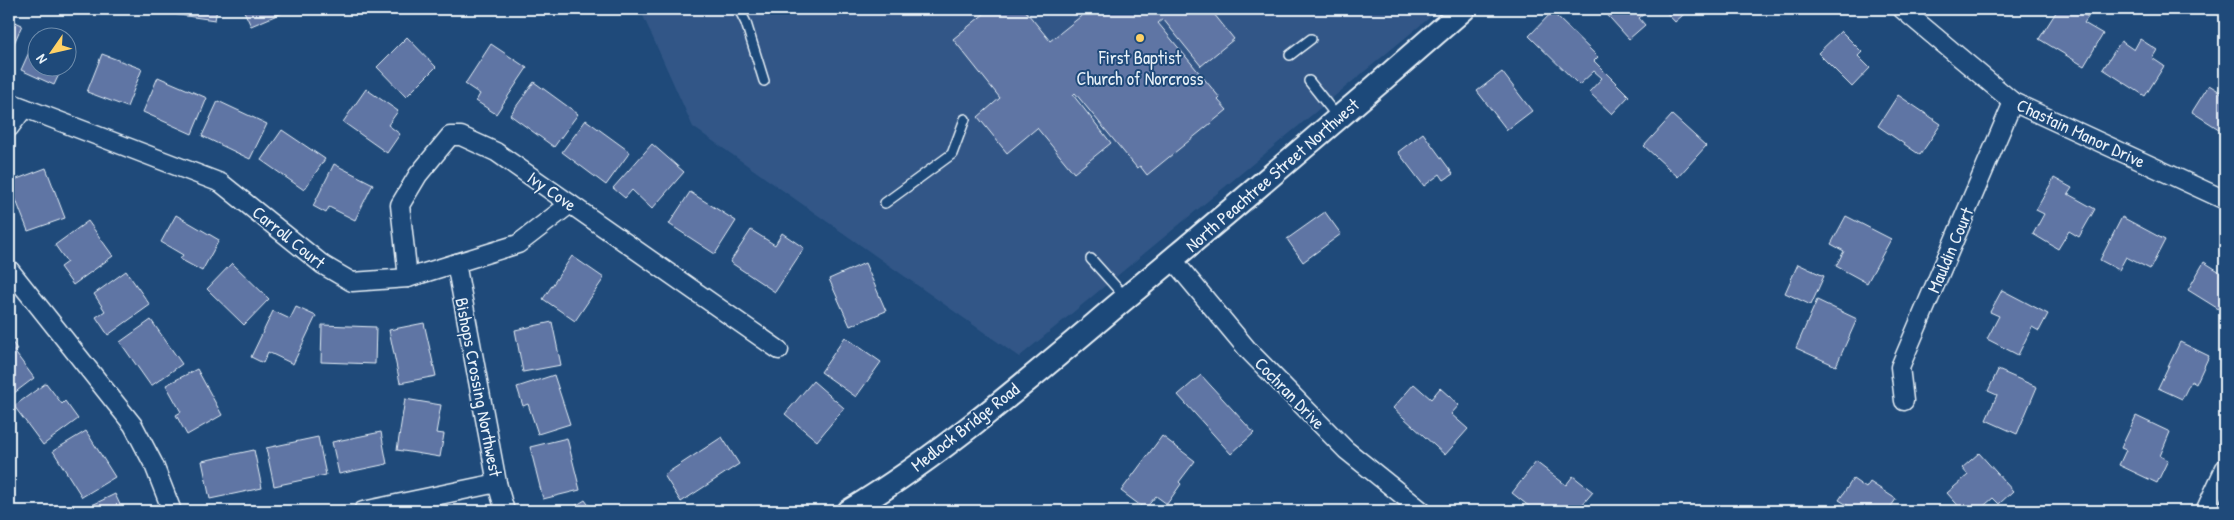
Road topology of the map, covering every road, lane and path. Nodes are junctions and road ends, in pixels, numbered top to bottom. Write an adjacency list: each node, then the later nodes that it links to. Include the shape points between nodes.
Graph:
1 (738, 9): 6 (lane, via 746,23)
2 (1463, 9): 11 (street, North Peachtree Street Northwest)
3 (1902, 9): 8 (street, Chastain Manor Drive)
4 (1311, 39): 5 (lane)
5 (1290, 55)
6 (764, 80)
7 (1309, 81): 11 (lane)
8 (2013, 102): 13 (street, Chastain Manor Drive); 24 (street, Mauldin Court, via 1900,367)
9 (17, 105): 12 (street); 20 (street, Carroll Court, via 222,183 323,266 352,282)
10 (965, 119): 14 (lane, via 952,154)
11 (1339, 119): 17 (street, North Peachtree Street Northwest)
12 (9, 128)
13 (2225, 200)
14 (885, 203)
15 (570, 204): 18 (street, Carroll Court, via 518,244); 20 (street, Ivy Cove, via 496,152 461,136 450,136 418,175 400,205); 23 (street, Ivy Cove)
16 (1091, 259): 21 (lane)
17 (1172, 260): 21 (street, North Peachtree Street Northwest); 31 (street, Cochran Drive, via 1248,350 1346,450)
18 (456, 263): 20 (street, Carroll Court); 26 (street, Bishops Crossing Northwest)
19 (9, 269): 28 (street, via 133,425 154,465)
20 (408, 278)
21 (1126, 298): 22 (street, North Peachtree Street Northwest)
22 (1078, 339): 27 (street, Medlock Bridge Road)
23 (779, 350)
24 (1904, 401)
25 (2225, 468): 32 (street)
26 (497, 483): 29 (street); 30 (street, Bishops Crossing Northwest)
27 (863, 508)
28 (172, 511)
29 (363, 511)
30 (505, 511)
31 (1422, 511)
32 (2206, 511)

